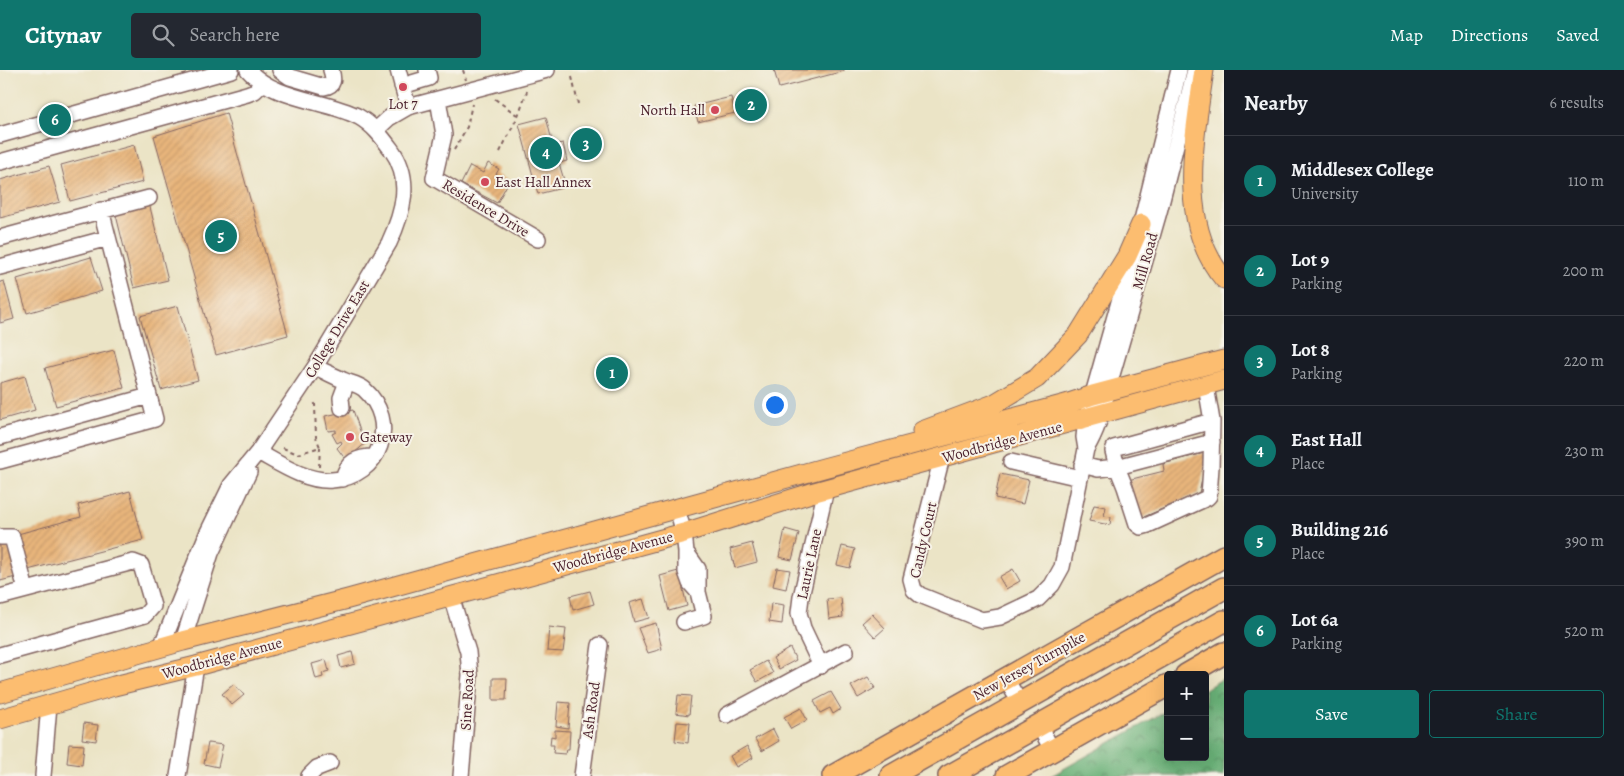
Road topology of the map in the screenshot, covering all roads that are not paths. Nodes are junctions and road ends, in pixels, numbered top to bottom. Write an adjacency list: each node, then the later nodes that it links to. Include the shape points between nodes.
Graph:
1 (231, 70): 11 (street)
2 (248, 70): 12 (street, College Drive East)
3 (280, 70): 4 (street, via 290,77 324,87 332,83)
4 (332, 70)
5 (398, 70): 13 (street)
6 (427, 70): 13 (street, via 429,78)
7 (547, 70): 14 (street)
8 (1180, 70): 21 (street, Mill Road)
9 (1195, 70): 31 (street, Mill Road, via 1159,212)
10 (1204, 70): 26 (main road, via 1193,150 1193,192 1200,236)
11 (209, 73): 17 (street)
12 (263, 84): 16 (street, College Drive East, via 345,111); 18 (street, via 247,94)
13 (402, 86): 15 (street)
14 (438, 99): 15 (street); 24 (street, Residence Drive, via 444,135 434,178)
15 (408, 107): 16 (street)
16 (376, 130): 28 (street, College Drive East, via 399,165 404,180 404,202 389,243)
17 (0, 135)
18 (0, 162)
19 (149, 198): 20 (street)
20 (100, 210): 22 (street); 23 (street)
21 (1141, 224): 31 (street, Mill Road); 42 (main road, via 1127,256 1078,335 1037,378 994,404)
22 (0, 238)
23 (108, 238): 25 (street); 32 (street)
24 (538, 239)
25 (0, 268)
26 (1224, 279)
27 (1224, 360): 31 (main road, Woodbridge Avenue)
28 (315, 367): 29 (street); 38 (street, College Drive East)
29 (347, 382): 33 (street, via 340,398); 38 (street, via 362,387 374,401 383,427 382,445 354,475 343,479 309,478)
30 (1215, 383): 34 (main road, Woodbridge Avenue); 35 (street)
31 (1100, 393): 34 (street, Mill Road); 42 (main road, Woodbridge Avenue)
32 (149, 396): 36 (street); 40 (street, via 155,419)
33 (342, 408)
34 (1094, 417): 39 (main road, Woodbridge Avenue); 45 (street, Mill Road, via 1095,434 1086,449)
35 (1212, 421): 37 (street); 43 (street, via 1114,448)
36 (0, 437)
37 (1212, 442): 43 (street); 44 (street)
38 (258, 452): 59 (street, via 212,553); 61 (street, College Drive East, via 231,485)
39 (942, 457): 46 (main road, Woodbridge Avenue); 51 (street, Candy Court, via 911,579 914,590 982,620 1000,617 1038,599)
40 (0, 461)
41 (1011, 462): 45 (street)
42 (828, 467): 47 (main road, Woodbridge Avenue)
43 (1117, 467): 44 (street, via 1136,523 1141,526 1207,498); 45 (street)
44 (1218, 468)
45 (1081, 472): 51 (street, Mill Road, via 1062,567)
46 (826, 489): 48 (main road, Woodbridge Avenue); 66 (street, Laurie Lane, via 799,613 802,628)
47 (677, 509): 48 (street); 56 (main road, Woodbridge Avenue)
48 (684, 533): 54 (main road, Woodbridge Avenue); 58 (street, via 686,552 698,568 698,592 704,616)
49 (0, 537): 53 (street, via 12,537)
50 (1224, 556): 68 (highway, New Jersey Turnpike)
51 (1052, 585)
52 (1224, 588): 72 (highway, New Jersey Turnpike)
53 (26, 590): 55 (street); 64 (street, via 133,562 141,566 153,606 145,615)
54 (450, 596): 65 (main road, Woodbridge Avenue); 82 (street, Sine Road, via 468,652 470,675)
55 (0, 597)
56 (348, 599): 59 (main road, Woodbridge Avenue); 65 (main road, via 298,621 210,648 201,654)
57 (1224, 621): 76 (highway)
58 (684, 622)
59 (183, 641): 61 (main road, Woodbridge Avenue); 69 (main road, via 169,656)
60 (600, 645): 83 (street, Ash Road)
61 (159, 648): 71 (main road, Woodbridge Avenue)
62 (846, 651): 66 (street)
63 (1224, 653): 67 (highway)
64 (0, 655)
65 (196, 666): 69 (main road, Woodbridge Avenue); 80 (street)
66 (821, 666): 74 (street)
67 (1193, 671)
68 (1006, 679): 72 (street); 84 (highway, New Jersey Turnpike)
69 (114, 686): 73 (main road, Woodbridge Avenue)
70 (1164, 687): 77 (highway)
71 (0, 693)
72 (1020, 703): 85 (highway, New Jersey Turnpike)
73 (49, 705): 75 (main road, Woodbridge Avenue); 79 (street)
74 (727, 715)
75 (0, 719)
76 (1039, 725): 77 (street); 86 (highway)
77 (1052, 750): 87 (highway)
78 (330, 763): 81 (street, via 317,768)
79 (43, 776)
80 (178, 776)
81 (309, 776)
82 (461, 776)
83 (582, 776)
84 (833, 776)
85 (891, 776)
86 (949, 776)
87 (1007, 776)

